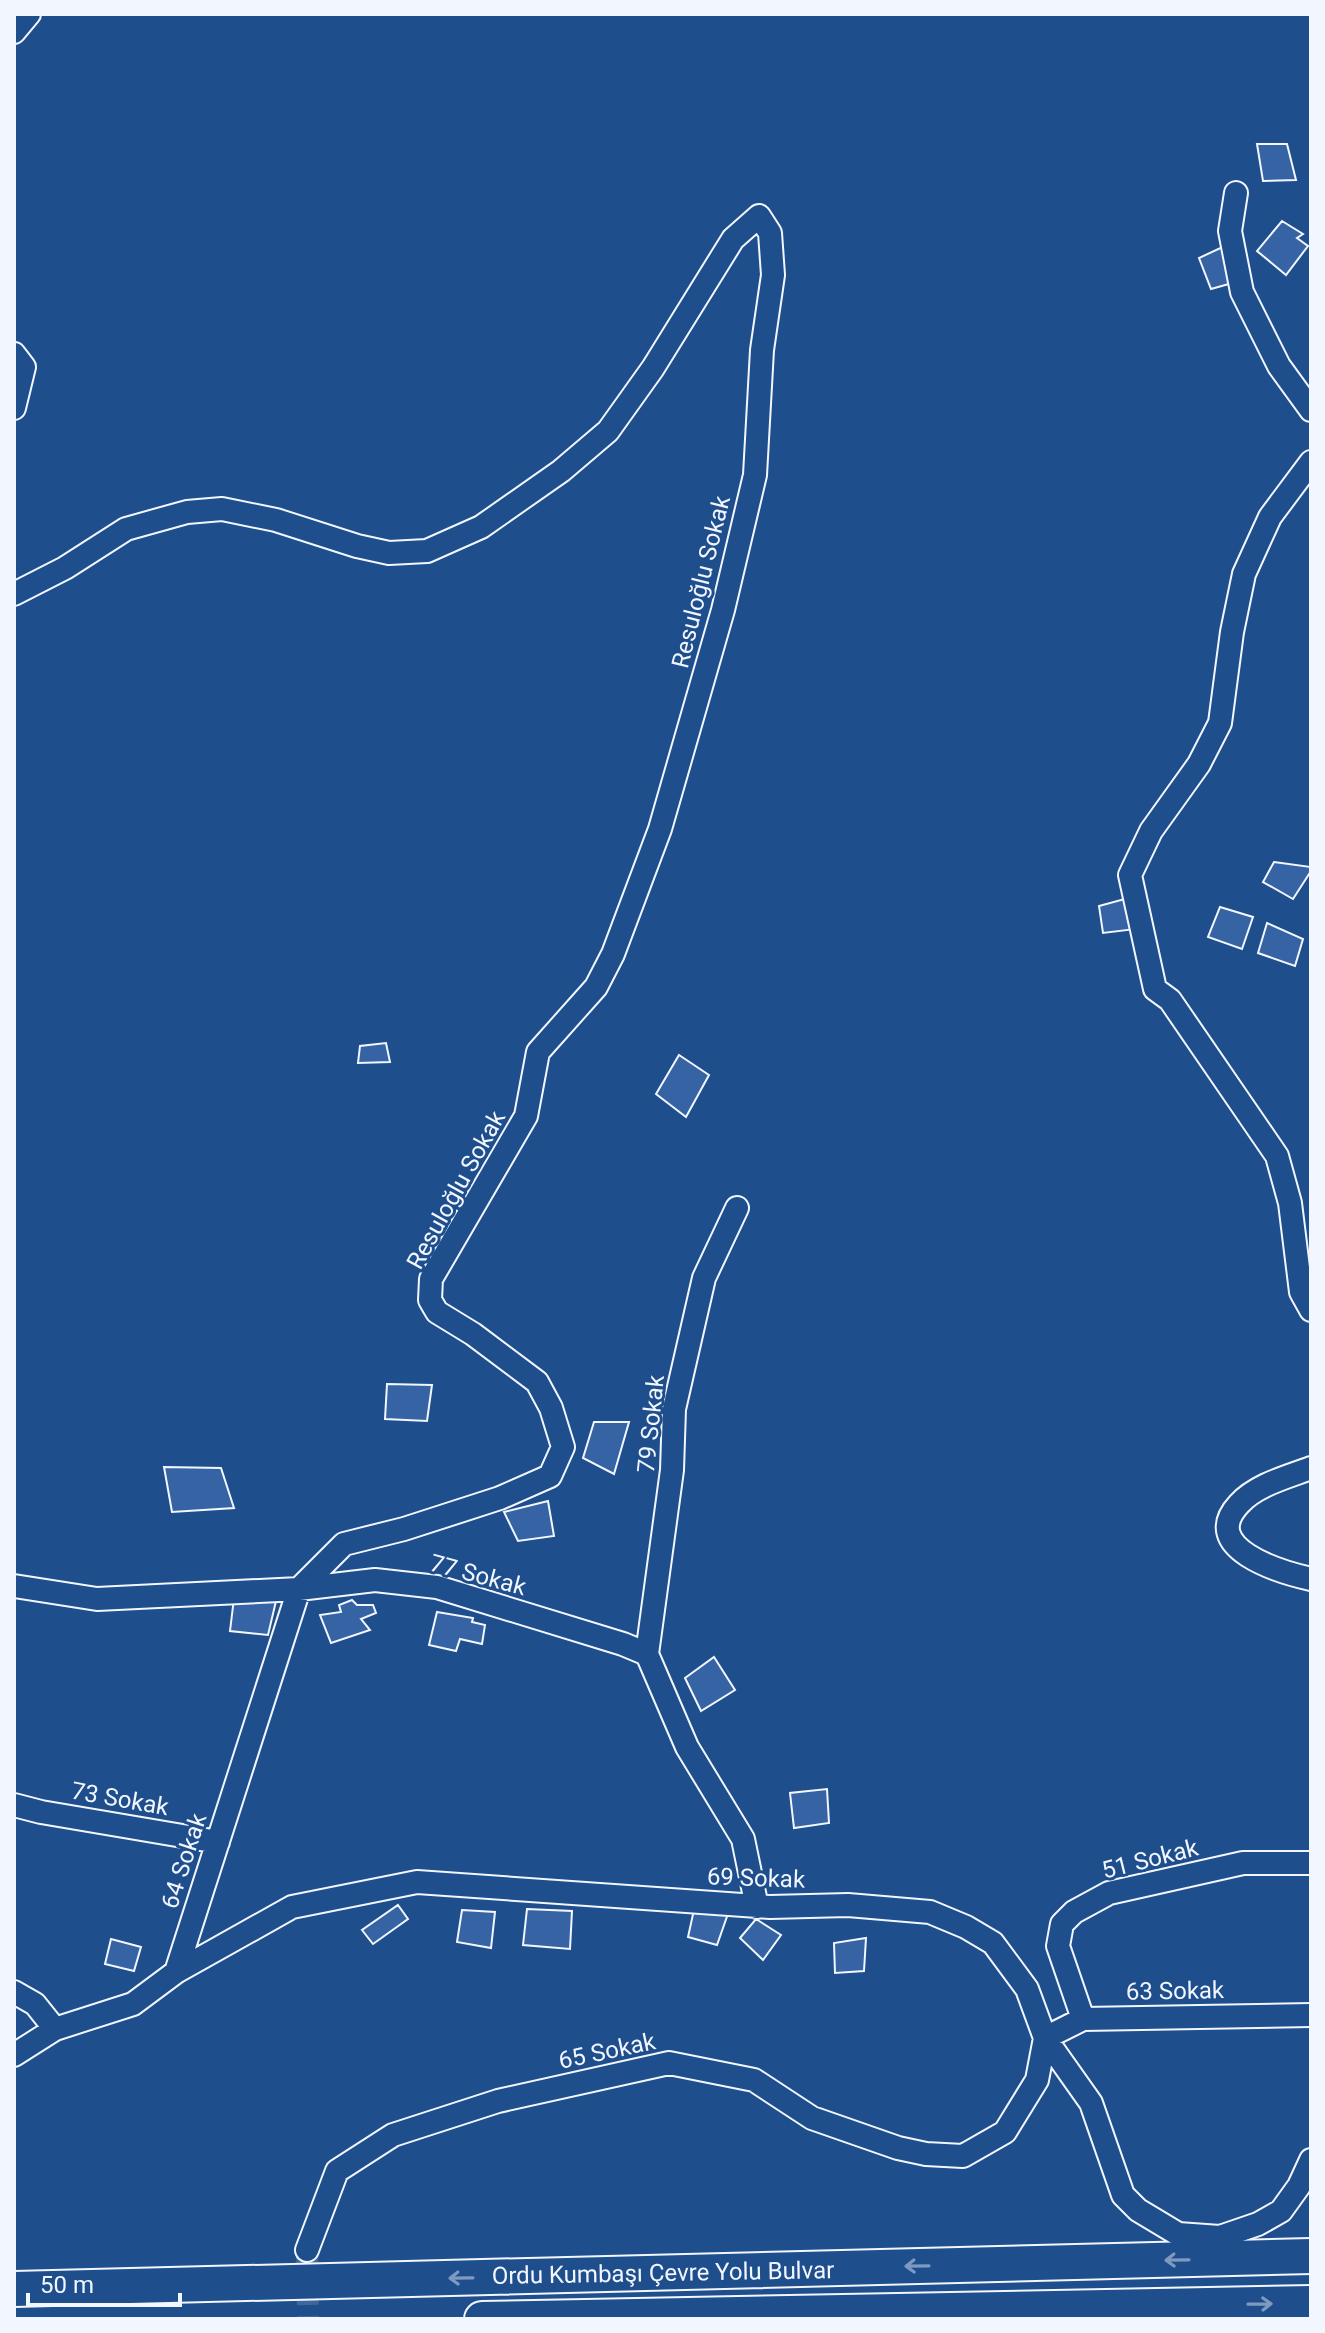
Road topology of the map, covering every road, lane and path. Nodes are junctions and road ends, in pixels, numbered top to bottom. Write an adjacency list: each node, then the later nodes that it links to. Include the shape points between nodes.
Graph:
1 (29, 14): 2 (street)
2 (14, 32)
3 (1236, 193): 6 (street, via 1230,231 1242,292 1279,366)
4 (14, 354): 5 (street, via 24,367)
5 (14, 408)
6 (1311, 410)
7 (1311, 462): 10 (street, via 1270,517 1244,574 1220,723 1199,764 1151,831 1130,875 1155,989 1170,1000 1277,1156 1290,1203 1301,1292)
8 (14, 594): 14 (street, Resuloğlu Sokak, via 126,529 187,512 222,509 389,553 427,551 481,527 608,431 733,239 759,216 770,233 773,275 762,350 755,475 723,610 660,829 613,954 596,987 538,1052 526,1116 431,1279 430,1300 437,1312 537,1382 563,1447 550,1476 500,1498 344,1544)
9 (737, 1208): 15 (street, 79 Sokak, via 704,1278 674,1409 672,1470)
10 (1311, 1310)
11 (1311, 1468): 12 (street, via 1263,1487 1239,1504 1228,1532 1233,1545 1257,1562)
12 (1311, 1579)
13 (14, 1586): 14 (street, 77 Sokak, via 97,1599)
14 (299, 1589): 15 (street, 77 Sokak, via 375,1580 437,1587); 17 (street, 64 Sokak)
15 (647, 1654): 19 (street, via 687,1747 743,1839)
16 (14, 1805): 17 (street, 73 Sokak)
17 (218, 1842): 20 (street, 64 Sokak)
18 (1311, 1863): 23 (street, 51 Sokak, via 1243,1863 1109,1893 1074,1912 1062,1924 1058,1946)
19 (757, 1907): 20 (street, 69 Sokak, via 417,1882 292,1907); 25 (street, 69 Sokak, via 848,1905 930,1912 966,1927 993,1943 1027,1989)
20 (176, 1972): 24 (street, via 133,2004)
21 (14, 1992): 24 (street, via 35,2004)
22 (1311, 2015): 23 (street, 63 Sokak)
23 (1083, 2019): 25 (street, 63 Sokak)
24 (55, 2029): 26 (street)
25 (1045, 2038): 27 (street, 69 Sokak, via 1091,2103 1123,2195 1178,2234 1220,2237 1258,2224 1281,2211); 28 (street, 65 Sokak, via 1037,2080 1005,2132 963,2156 898,2148 812,2118 754,2080 669,2063 498,2101 393,2135 337,2171)
26 (14, 2055)
27 (1311, 2160)
28 (307, 2250)
29 (1311, 2256): 30 (highway, Ordu Kumbaşı Çevre Yolu Bulvar, one-way to 30)
30 (14, 2289)
31 (1311, 2303): 32 (highway, Ordu Kumbaşı Çevre Yolu Bulvar, one-way to 31)
32 (1105, 2313): 33 (highway, Ordu Kumbaşı Çevre Yolu Bulvar)
33 (527, 2318): 34 (highway, Ordu Kumbaşı Çevre Yolu Bulvar); 35 (highway)
34 (482, 2319)
35 (519, 2319)

